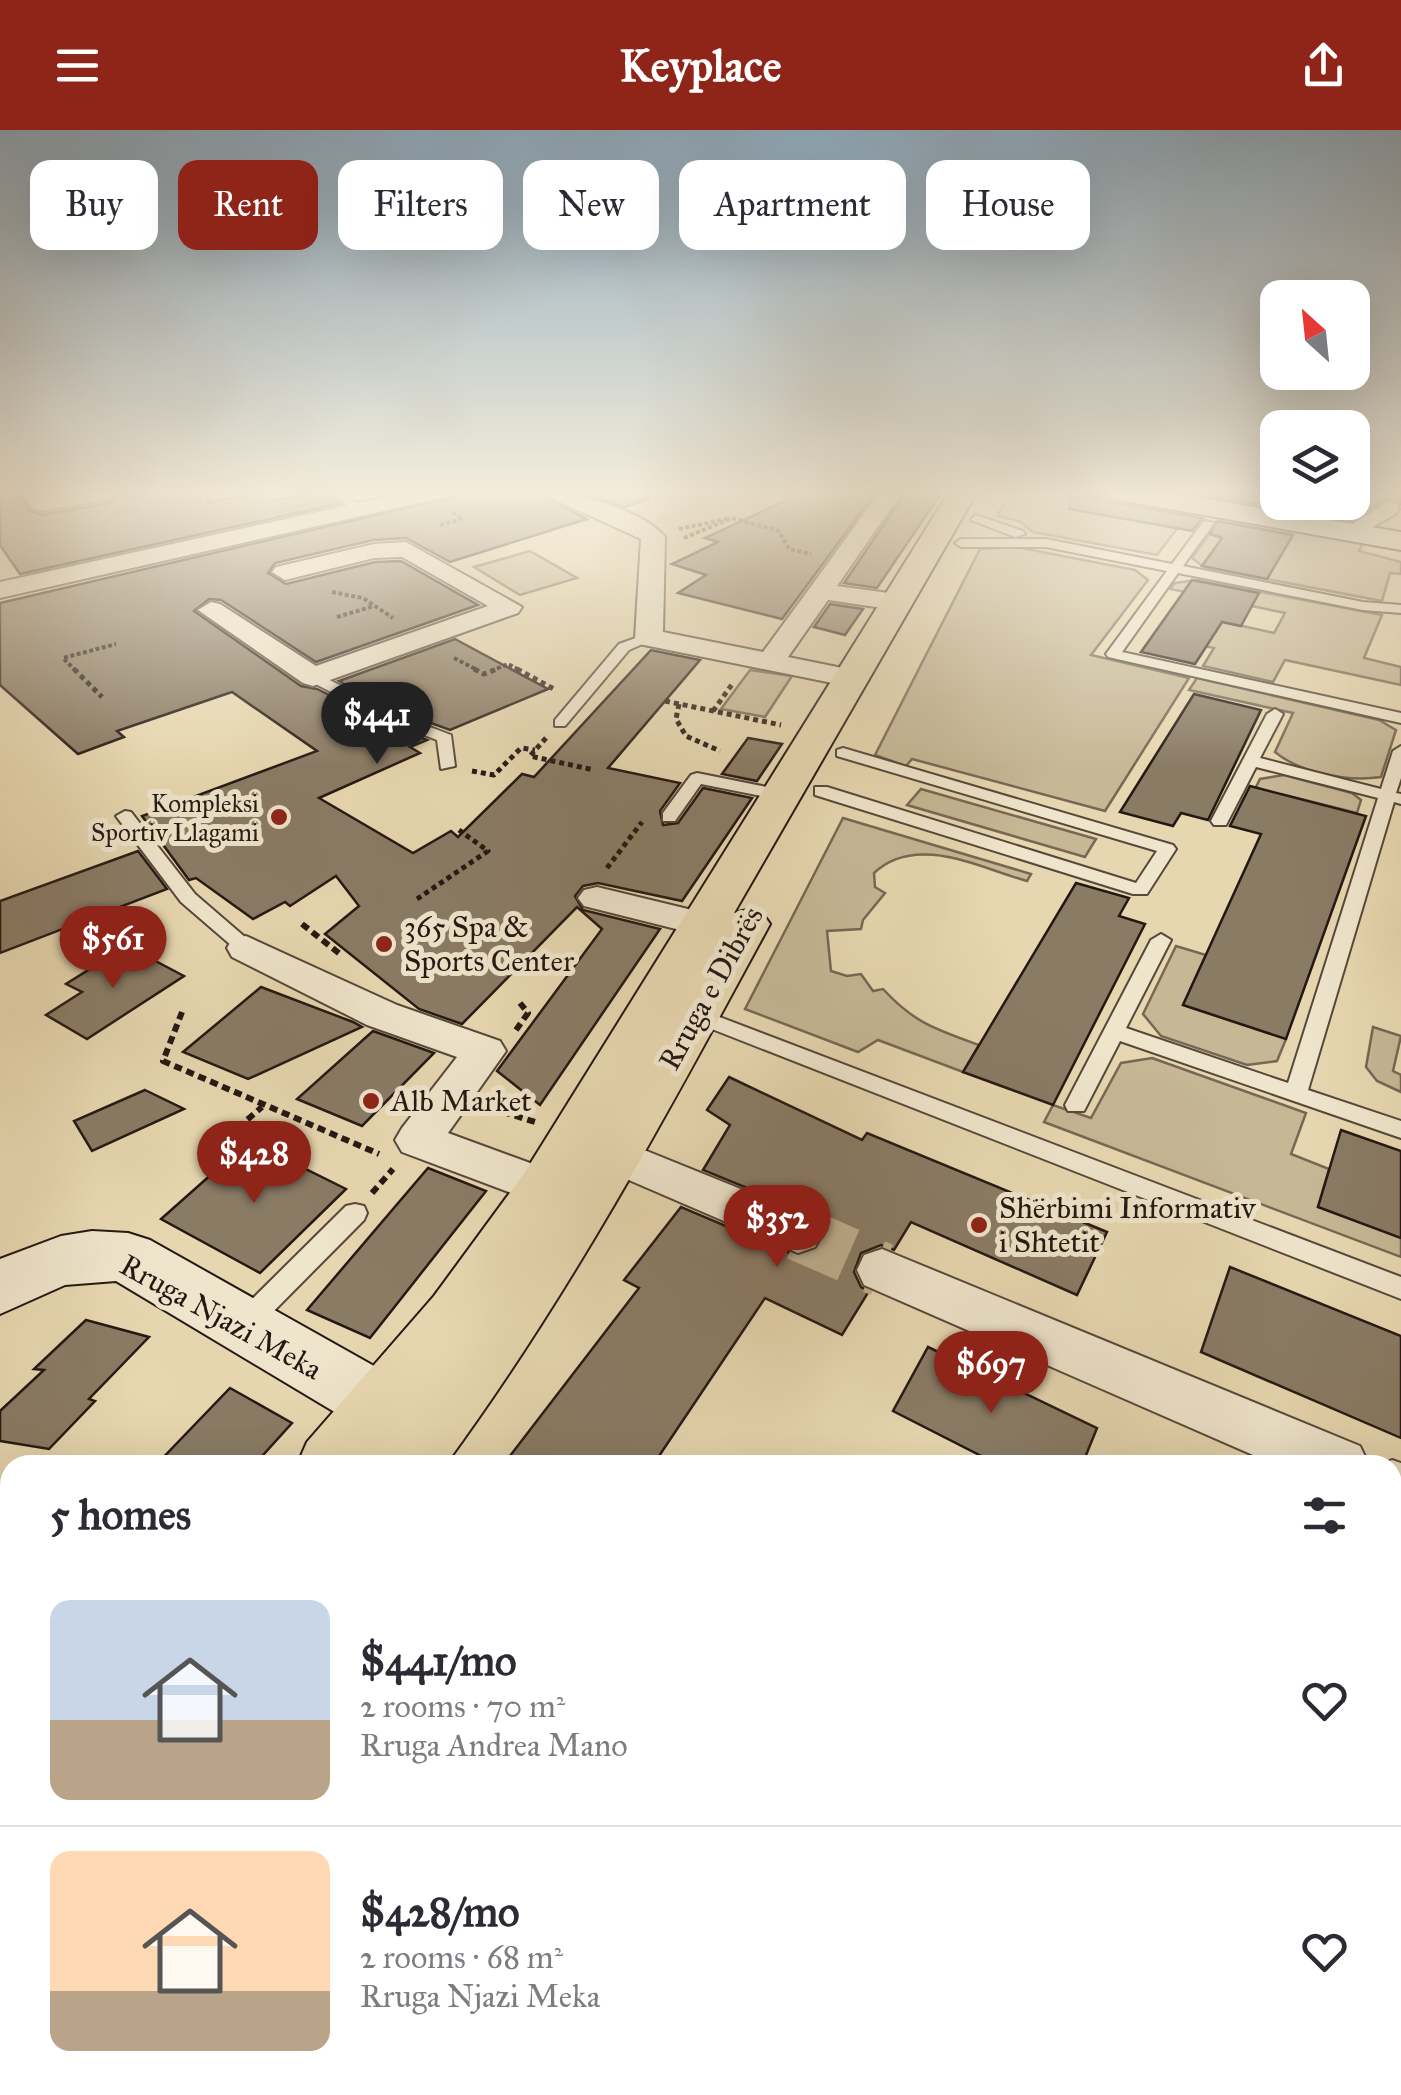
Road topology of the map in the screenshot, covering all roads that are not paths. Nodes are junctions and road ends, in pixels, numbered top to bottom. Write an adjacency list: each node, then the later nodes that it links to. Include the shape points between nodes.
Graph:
1 (28, 584): 9 (street)
2 (468, 584): 16 (street, via 509,607)
3 (653, 584): 14 (street)
4 (825, 584): 10 (street)
5 (911, 584): 12 (main road, Rruga e Dibrës)
6 (933, 584): 21 (main road, Rruga e Dibrës)
7 (1164, 584): 19 (lane, via 1114,654)
8 (1250, 584): 13 (lane)
9 (0, 590)
10 (820, 590): 12 (street); 15 (street)
11 (242, 602): 16 (street, via 211,610)
12 (896, 602): 17 (main road, Rruga e Dibrës)
13 (1401, 609)
14 (650, 638): 15 (street); 20 (lane, via 624,647)
15 (756, 667): 17 (street)
16 (314, 677): 24 (lane, via 445,738)
17 (852, 678): 25 (main road, Rruga e Dibrës)
18 (1276, 714): 23 (lane)
19 (1401, 718)
20 (560, 722)
21 (843, 752): 25 (main road, Rruga e Dibrës); 25 (lane, via 1167,849 1140,890)
22 (1401, 752): 26 (lane)
23 (1251, 761): 26 (lane); 29 (lane)
24 (446, 766)
25 (802, 793): 28 (lane, via 697,778); 31 (main road, Rruga e Dibrës); 34 (main road, Rruga e Dibrës)
26 (1394, 797): 36 (lane)
27 (125, 816): 33 (lane, via 188,898)
28 (669, 817)
29 (1220, 821)
30 (600, 886): 31 (street, Rruga e Dibrës)
31 (704, 924): 40 (main road, Rruga e Dibrës)
32 (1161, 940): 35 (lane)
33 (246, 948): 40 (street, via 382,1015 485,1051 408,1151)
34 (696, 1014): 39 (main road, Rruga e Dibrës); 45 (lane)
35 (1114, 1031): 36 (lane); 37 (lane)
36 (1296, 1094): 38 (lane)
37 (1076, 1105)
38 (1401, 1130)
39 (617, 1156): 42 (street); 49 (main road, Rruga e Dibrës, via 503,1334)
40 (546, 1188): 47 (main road, Rruga e Dibrës, via 457,1315)
41 (355, 1213): 46 (lane)
42 (798, 1232)
43 (882, 1270): 50 (street)
44 (0, 1288): 46 (street, Rruga Njazi Meka, via 60,1259 95,1253 128,1258)
45 (1401, 1288)
46 (243, 1326): 47 (street, Rruga Njazi Meka)
47 (382, 1405): 48 (main road, Rruga e Dibrës)
48 (340, 1455)
49 (411, 1455)
50 (1317, 1455)

